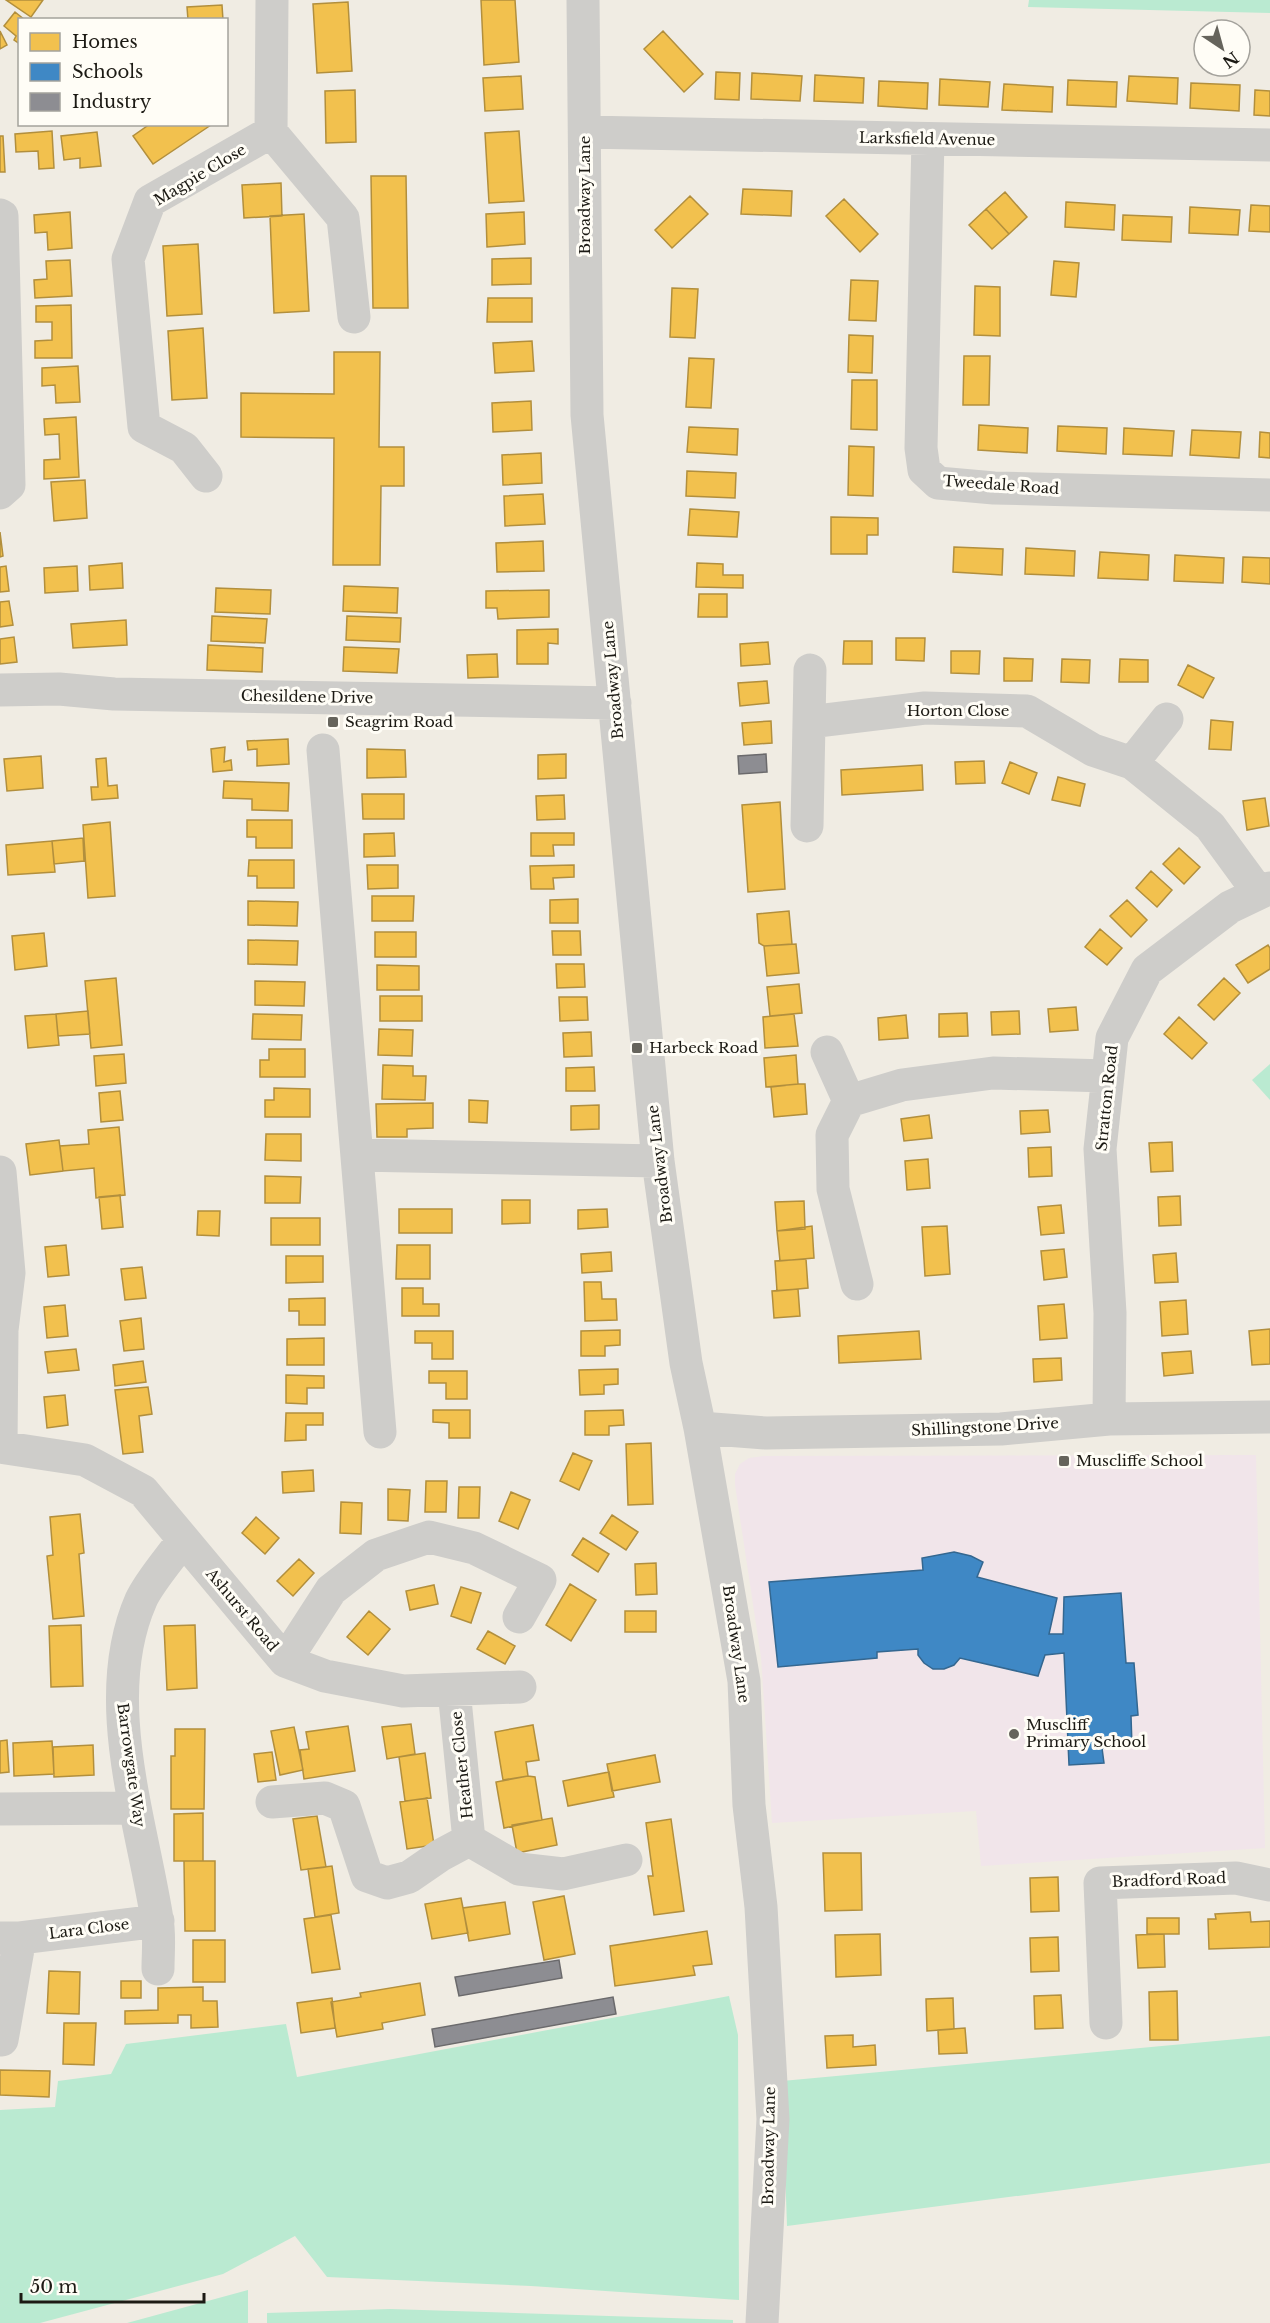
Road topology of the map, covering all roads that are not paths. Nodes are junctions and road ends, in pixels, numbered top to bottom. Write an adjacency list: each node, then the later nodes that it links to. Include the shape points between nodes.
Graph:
1 (272, 0): 3 (street)
2 (583, 0): 4 (street, Broadway Lane)
3 (271, 132): 8 (street, via 344,218); 9 (street, Magpie Close, via 150,201 128,259 144,427 184,448)
4 (585, 132): 5 (street, Larksfield Avenue); 14 (street, Broadway Lane, via 587,415)
5 (928, 139): 6 (street, Larksfield Avenue); 11 (street, Tweedale Road, via 921,448 924,470 938,483 994,488)
6 (1270, 145)
7 (0, 215): 10 (street, via 9,486)
8 (354, 317)
9 (206, 476)
10 (0, 493)
11 (1270, 495)
12 (810, 670): 16 (street)
13 (0, 690): 14 (street, Chesildene Drive)
14 (615, 703): 25 (street, Broadway Lane)
15 (1167, 718): 18 (street)
16 (809, 722): 18 (street, Horton Close, via 925,708 1027,711 1093,750); 19 (street)
17 (323, 750): 24 (street)
18 (1132, 763): 20 (street, Horton Close, via 1210,826)
19 (807, 826)
20 (1265, 891): 22 (street, Stratton Road, via 1230,907 1147,970 1112,1038)
21 (827, 1052): 23 (street)
22 (1108, 1076): 23 (street, via 993,1073 902,1085); 30 (street, Stratton Road, via 1100,1149 1110,1313)
23 (849, 1101): 27 (street, via 832,1135 833,1189)
24 (357, 1155): 25 (street); 32 (street)
25 (658, 1161): 31 (street, Broadway Lane, via 686,1363)
26 (0, 1172): 28 (street, via 9,1273)
27 (857, 1284)
28 (1, 1330): 33 (street)
29 (1270, 1417): 30 (street, Shillingstone Drive)
30 (1109, 1419): 31 (street, Shillingstone Drive, via 989,1429 766,1433)
31 (700, 1428): 50 (street, Broadway Lane, via 744,1681 749,1805 761,1907 773,2119)
32 (380, 1432)
33 (1, 1447): 34 (street, Ashurst Road, via 85,1460 143,1491)
34 (183, 1540): 36 (street, Ashurst Road); 40 (street, Barrowgate Way, via 141,1598 123,1657 122,1712)
35 (519, 1617): 36 (street, via 540,1580 474,1548 429,1537 376,1555 331,1590)
36 (285, 1661): 38 (street, Ashurst Road, via 325,1676 403,1691)
37 (520, 1686): 38 (street, Ashurst Road)
38 (454, 1690): 42 (street, Heather Close)
39 (272, 1802): 42 (street, Heather Close, via 325,1797 344,1806 367,1876 387,1883 409,1877)
40 (135, 1808): 41 (street); 45 (street, Barrowgate Way)
41 (0, 1809)
42 (469, 1840): 43 (street, Heather Close, via 519,1869 563,1874)
43 (626, 1860)
44 (1270, 1885): 48 (street, Bradford Road, via 1236,1878 1100,1882)
45 (158, 1921): 46 (street, Lara Close); 47 (street, Barrowgate Way)
46 (10, 1938): 49 (street, Lara Close)
47 (158, 1969)
48 (1106, 2023)
49 (2, 2040)
50 (762, 2323)

